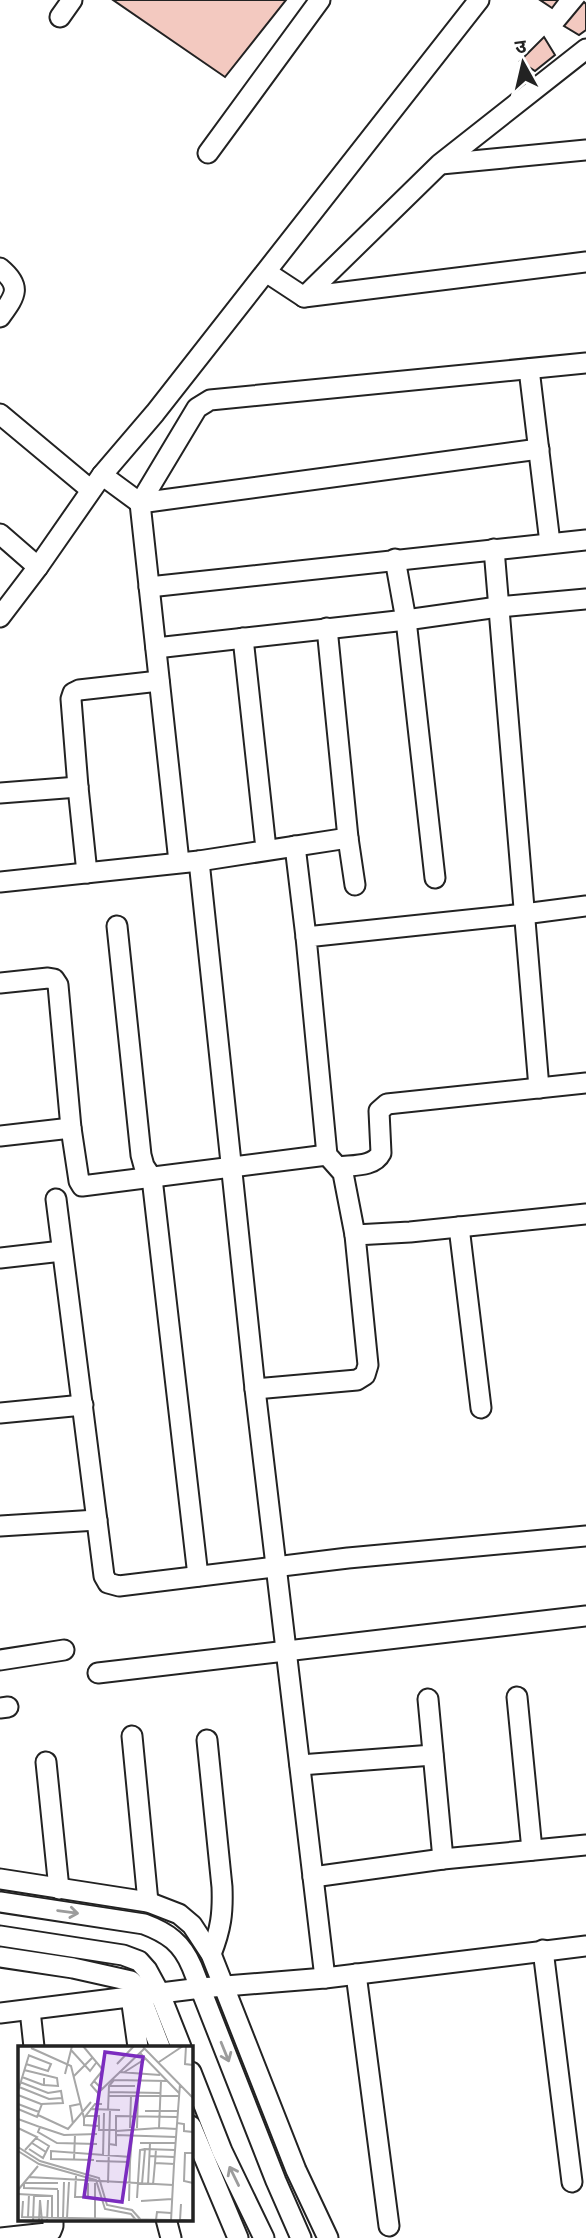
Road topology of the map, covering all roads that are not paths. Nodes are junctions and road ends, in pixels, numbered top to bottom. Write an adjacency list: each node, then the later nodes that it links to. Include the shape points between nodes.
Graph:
1 (72, 0): 4 (street)
2 (320, 0): 7 (street)
3 (479, 0): 11 (street)
4 (60, 17)
5 (586, 49): 8 (street)
6 (586, 150): 8 (street)
7 (208, 153)
8 (439, 164): 12 (street)
9 (586, 262): 12 (street)
10 (0, 268): 13 (street, via 15,288)
11 (265, 272): 12 (street); 18 (street)
12 (304, 296)
13 (0, 317)
14 (586, 363): 15 (street)
15 (528, 369): 17 (street); 19 (street, via 211,400 197,408)
16 (0, 414): 18 (street)
17 (539, 449): 19 (street); 22 (street)
18 (96, 483): 19 (street); 25 (street)
19 (140, 503): 26 (street)
20 (0, 534): 25 (street)
21 (586, 540): 22 (street)
22 (550, 542): 23 (street)
23 (494, 549): 24 (street); 28 (street)
24 (394, 559): 26 (street); 30 (street)
25 (38, 568): 29 (street)
26 (149, 587): 33 (street)
27 (586, 599): 28 (street)
28 (498, 607): 30 (street); 47 (street)
29 (0, 617)
30 (406, 620): 31 (street); 43 (street)
31 (327, 628): 32 (street); 37 (street)
32 (243, 638): 33 (street); 39 (street)
33 (156, 648): 34 (street)
34 (159, 681): 35 (street, via 73,693); 41 (street)
35 (78, 786): 36 (street); 42 (street)
36 (0, 793)
37 (348, 838): 38 (street); 45 (street)
38 (295, 846): 39 (street); 49 (street)
39 (266, 849): 40 (street)
40 (199, 861): 41 (street); 56 (street)
41 (179, 862): 42 (street)
42 (87, 873): 44 (street)
43 (435, 878)
44 (0, 882)
45 (355, 885)
46 (586, 906): 47 (street)
47 (524, 914): 49 (street); 52 (street)
48 (117, 926): 57 (street, via 141,1155)
49 (306, 937): 55 (street)
50 (0, 983): 53 (street, via 48,978 58,985)
51 (586, 1083): 52 (street)
52 (539, 1088): 55 (street, via 387,1104 379,1111 379,1158 369,1163)
53 (71, 1128): 54 (street); 57 (street, via 82,1186)
54 (0, 1136)
55 (333, 1161): 56 (street); 61 (street, via 343,1173)
56 (232, 1167): 57 (street); 64 (street)
57 (152, 1178): 72 (street)
58 (56, 1199): 62 (street)
59 (586, 1214): 60 (street)
60 (459, 1227): 61 (street); 66 (street)
61 (355, 1235): 64 (street, via 368,1365 365,1375 357,1380)
62 (62, 1251): 63 (street); 65 (street)
63 (0, 1258)
64 (256, 1389): 71 (street)
65 (83, 1405): 67 (street); 68 (street)
66 (481, 1408)
67 (0, 1413)
68 (97, 1520): 69 (street); 72 (street, via 108,1583 119,1586)
69 (0, 1526)
70 (586, 1536): 71 (street)
71 (277, 1566): 72 (street); 75 (street)
72 (198, 1576)
73 (586, 1616): 75 (street)
74 (64, 1650): 76 (street)
75 (288, 1652): 77 (street); 84 (street)
76 (0, 1660)
77 (98, 1673)
78 (517, 1697): 86 (street)
79 (428, 1699): 82 (street)
80 (132, 1736): 92 (street)
81 (207, 1740): 96 (street, via 223,1898 220,1931)
82 (433, 1755): 84 (street); 87 (street)
83 (46, 1762): 90 (street)
84 (300, 1765): 88 (street)
85 (586, 1845): 86 (street)
86 (532, 1850): 87 (street)
87 (443, 1859): 88 (street)
88 (313, 1877): 99 (street)
89 (0, 1879): 90 (street)
90 (59, 1889): 92 (street)
91 (0, 1902): 101 (street, one-way to 101, via 144,1924 164,1932 187,1954)
92 (148, 1902): 96 (street, via 179,1914)
93 (0, 1936): 102 (street, via 139,1961 147,1970)
94 (586, 1946): 95 (street)
95 (543, 1950): 98 (street); 111 (street)
96 (211, 1954): 100 (street)
97 (0, 1957): 102 (street, via 131,1981)
98 (356, 1974): 99 (street); 114 (street)
99 (325, 1978): 100 (street)
100 (223, 1986): 101 (street); 120 (street)
101 (201, 1989): 102 (street); 119 (street, one-way to 119)
102 (144, 1996): 103 (street); 106 (street); 107 (street); 108 (street)
103 (30, 2010): 104 (street); 105 (street)
104 (0, 2013)
105 (34, 2046)
106 (138, 2046)
107 (160, 2046)
108 (180, 2046)
109 (192, 2075): 118 (street, one-way to 109)
110 (192, 2128): 117 (street)
111 (572, 2182)
112 (53, 2220): 115 (street, via 47,2233)
113 (166, 2220): 116 (street)
114 (389, 2226)
115 (0, 2238)
116 (171, 2238)
117 (238, 2238)
118 (264, 2238)
119 (301, 2238)
120 (328, 2238)

